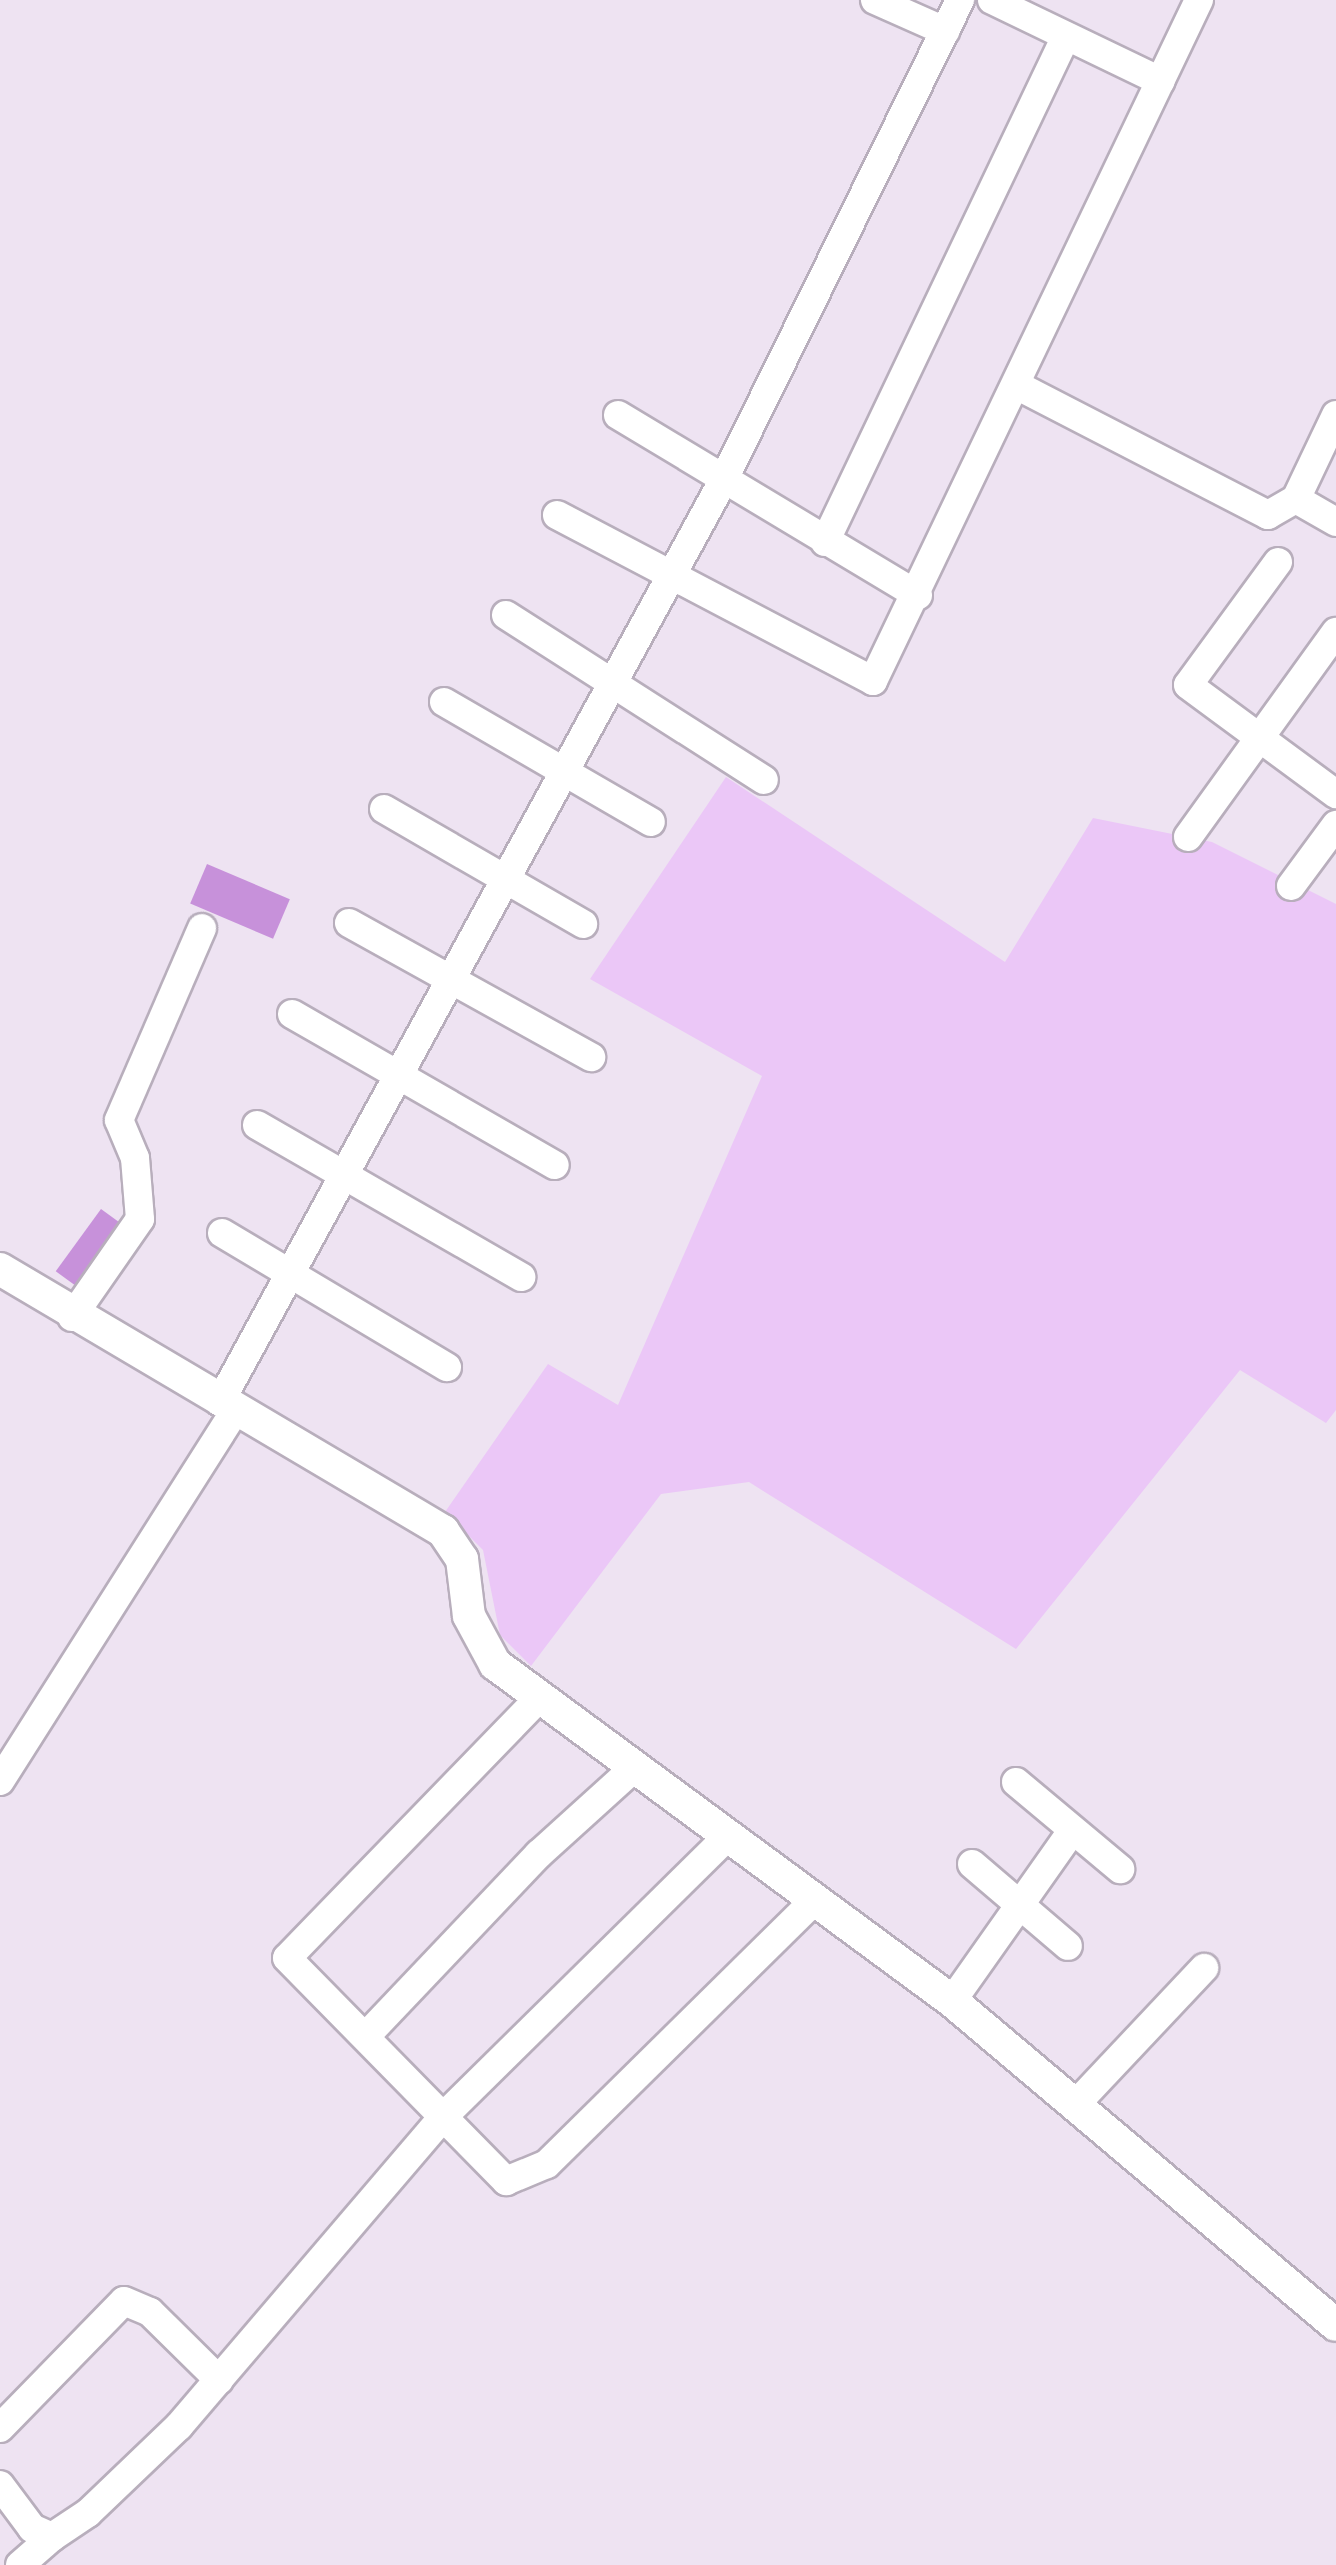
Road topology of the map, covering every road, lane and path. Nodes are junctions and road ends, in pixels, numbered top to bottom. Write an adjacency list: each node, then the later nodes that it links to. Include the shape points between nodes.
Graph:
1 (874, 0): 5 (street)
2 (960, 0): 5 (street)
3 (992, 0): 6 (street)
4 (1199, 0): 7 (street)
5 (945, 30): 11 (street)
6 (1066, 36): 7 (street); 15 (street)
7 (1160, 80): 8 (street)
8 (1020, 387): 12 (street, via 1268,515); 18 (street)
9 (618, 415): 11 (street)
10 (1336, 415): 12 (street)
11 (724, 479): 15 (street); 17 (street)
12 (1296, 499): 14 (street)
13 (557, 515): 17 (street)
14 (1336, 522)
15 (825, 542): 18 (street)
16 (1278, 562): 23 (street, via 1188,685)
17 (670, 576): 18 (street, via 864,682 880,674); 21 (street)
18 (918, 595)
19 (506, 615): 21 (street)
20 (1336, 632): 23 (street)
21 (611, 682): 24 (street); 25 (street)
22 (444, 702): 24 (street)
23 (1260, 738): 26 (street); 30 (street)
24 (561, 773): 28 (street); 31 (street)
25 (764, 780)
26 (1336, 794)
27 (384, 809): 31 (street)
28 (651, 822)
29 (1336, 824): 32 (street)
30 (1188, 837)
31 (503, 877): 34 (street); 36 (street)
32 (1291, 886)
33 (349, 922): 36 (street)
34 (583, 924)
35 (202, 928): 47 (street, via 120,1120 135,1158 140,1220)
36 (448, 978): 38 (street); 39 (street)
37 (292, 1014): 39 (street)
38 (591, 1057)
39 (396, 1072): 41 (street); 42 (street)
40 (257, 1126): 42 (street)
41 (555, 1165)
42 (340, 1174): 45 (street); 46 (street)
43 (222, 1233): 45 (street)
44 (0, 1269): 47 (street)
45 (288, 1270): 48 (street); 49 (street)
46 (521, 1277)
47 (72, 1317): 49 (street)
48 (448, 1367)
49 (228, 1406): 50 (street, via 443,1531 462,1558 468,1616 483,1647); 52 (street)
50 (540, 1697): 51 (street); 63 (street, via 298,1938 287,1958)
51 (635, 1767): 55 (street); 63 (street, via 539,1854)
52 (0, 1781)
53 (1016, 1782): 54 (street)
54 (1072, 1831): 57 (street); 59 (street)
55 (728, 1836): 58 (street); 65 (street)
56 (972, 1864): 59 (street)
57 (1120, 1869)
58 (815, 1900): 62 (street); 65 (street, via 547,2164 506,2180)
59 (1020, 1904): 60 (street); 62 (street)
60 (1068, 1946)
61 (1204, 1968): 64 (street)
62 (952, 2001): 64 (street)
63 (366, 2036): 65 (street)
64 (1076, 2104): 66 (street)
65 (444, 2116): 67 (street)
66 (1336, 2325)
67 (219, 2380): 68 (street, via 150,2312 124,2300); 70 (street, via 88,2512)
68 (0, 2428)
69 (0, 2486): 70 (street, via 32,2528)
70 (52, 2537): 71 (street)
71 (20, 2565)

